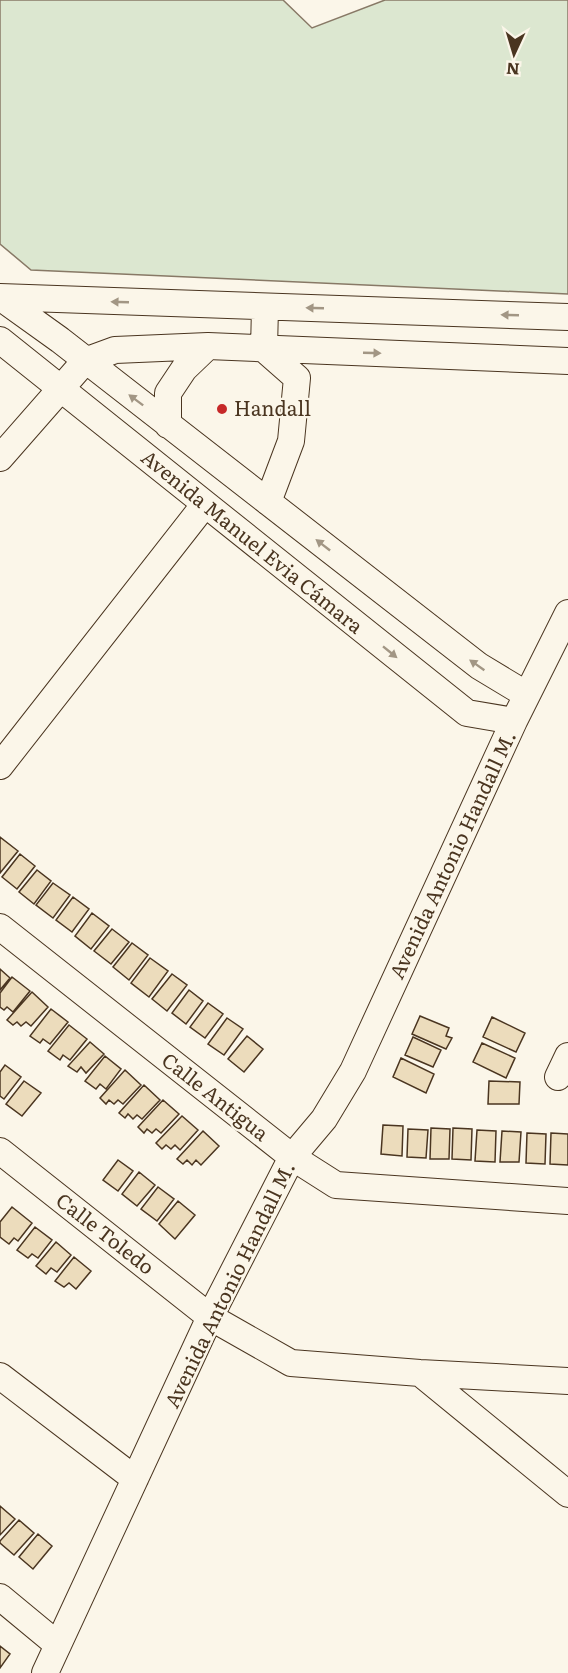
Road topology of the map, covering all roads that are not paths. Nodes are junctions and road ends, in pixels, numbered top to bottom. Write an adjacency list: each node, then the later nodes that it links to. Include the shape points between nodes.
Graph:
1 (0, 297): 2 (street, Avenida Manuel Evia Cámara, one-way to 1); 7 (street, Avenida Manuel Evia Cámara)
2 (265, 307): 3 (street, Avenida Manuel Evia Cámara, one-way to 2); 6 (street)
3 (568, 317)
4 (0, 340): 9 (street, Avenida Manuel Evia Cámara)
5 (207, 346): 6 (street); 7 (street, via 115,350); 10 (street, via 184,369 168,393)
6 (264, 349): 8 (street, one-way to 8); 12 (street, via 297,378 291,441)
7 (85, 361): 9 (street); 10 (street, Avenida Manuel Evia Cámara, one-way to 7)
8 (568, 361)
9 (61, 388): 11 (street); 13 (street, Avenida Manuel Evia Cámara)
10 (168, 425): 12 (street, Avenida Manuel Evia Cámara)
11 (0, 458)
12 (268, 502): 15 (street, Avenida Manuel Evia Cámara, one-way to 12, via 479,666)
13 (205, 504): 16 (street, Avenida Manuel Evia Cámara, one-way to 16, via 467,713); 17 (street)
14 (568, 613): 15 (street, Avenida Antonio Handall M.)
15 (527, 695): 16 (street, Avenida Antonio Handall M.)
16 (514, 722): 20 (street, Avenida Antonio Handall M., via 353,1071 324,1119)
17 (0, 766)
18 (0, 927): 20 (street, Calle Antigua)
19 (0, 1151): 22 (street, Calle Toledo)
20 (292, 1157): 21 (street, Calle Antigua, via 336,1185); 22 (street, Avenida Antonio Handall M.)
21 (568, 1201)
22 (210, 1317): 23 (street, Calle Toledo, via 291,1363); 26 (street, Avenida Antonio Handall M.)
23 (420, 1373): 25 (street, Calle Toledo); 27 (street)
24 (0, 1376): 26 (street)
25 (568, 1382)
26 (135, 1479): 29 (street, Avenida Antonio Handall M.)
27 (568, 1494)
28 (0, 1598): 29 (street)
29 (58, 1645): 30 (street, Avenida Antonio Handall M.)
30 (45, 1673)

